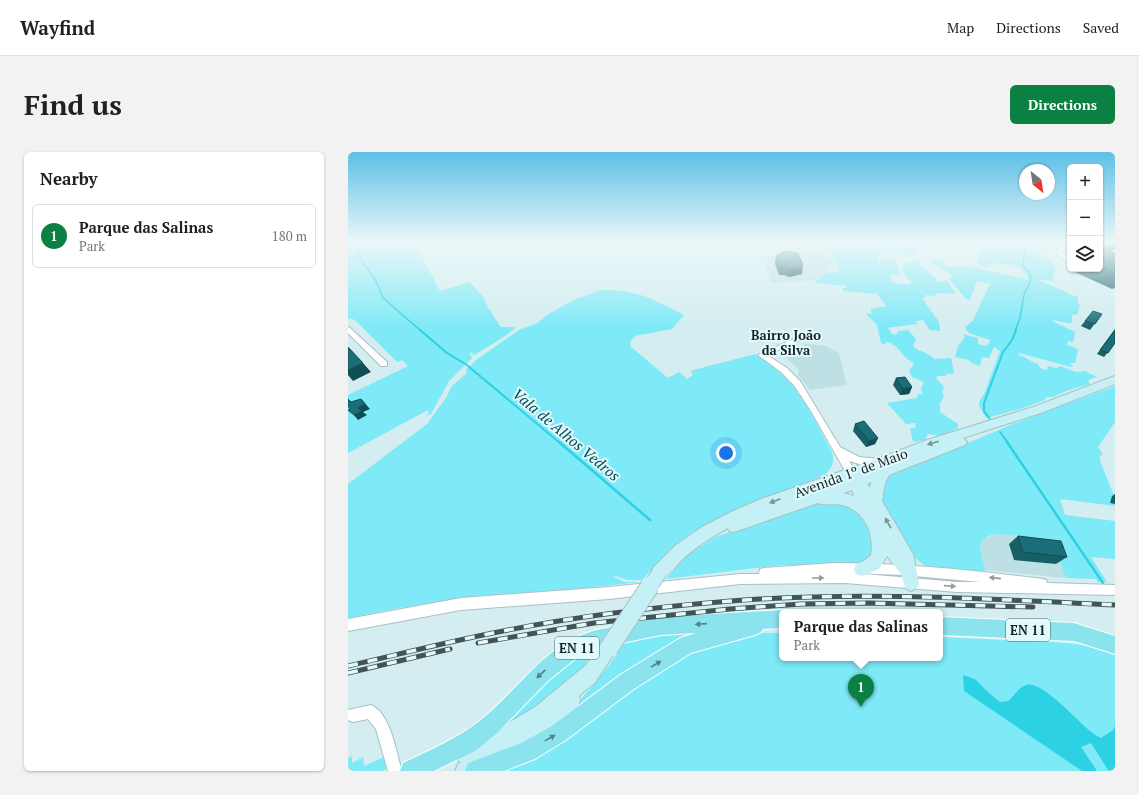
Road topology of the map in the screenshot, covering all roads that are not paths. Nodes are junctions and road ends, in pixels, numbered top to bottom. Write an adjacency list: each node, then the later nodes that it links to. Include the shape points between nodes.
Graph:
1 (348, 329): 3 (street)
2 (803, 337): 5 (street, via 762,355 784,370 797,383)
3 (384, 364)
4 (1114, 381): 6 (main road, Avenida 1º de Maio, via 1011,419 965,440)
5 (836, 446): 6 (street, via 850,457 864,463); 7 (street)
6 (887, 466): 7 (main road, Avenida 1º de Maio); 9 (main road, via 878,482)
7 (854, 478): 8 (main road, Avenida 1º de Maio); 9 (main road, via 860,497); 10 (main road, Avenida 1º de Maio, one-way to 10, via 755,508)
8 (803, 503): 9 (main road, via 830,497 839,498); 10 (main road, Avenida 1º de Maio)
9 (872, 514): 11 (main road, via 880,542 880,555 874,564); 12 (main road); 12 (main road, one-way to 9, via 905,554)
10 (696, 539): 20 (main road, Avenida 1º de Maio, bridge, via 674,556 659,574)
11 (862, 569): 12 (street); 13 (street, via 794,570)
12 (909, 577): 13 (street, one-way to 12, via 762,578); 14 (street, via 994,588)
13 (709, 582): 17 (street, via 602,594 461,604)
14 (1115, 590)
15 (779, 619): 22 (main road, EN 11, one-way to 22, via 662,626 596,639 568,652 542,673 490,726 467,743)
16 (779, 620): 24 (main road, EN 11, one-way to 16, via 527,751 559,733 627,682 687,645)
17 (348, 625)
18 (943, 626): 19 (main road, EN 11, via 1074,632)
19 (1115, 645)
20 (593, 671): 22 (main road, via 557,703 524,726 448,760); 23 (main road, via 557,715 536,731)
21 (350, 716): 22 (street, via 371,712 382,726)
22 (406, 770)
23 (465, 771)
24 (476, 771)

